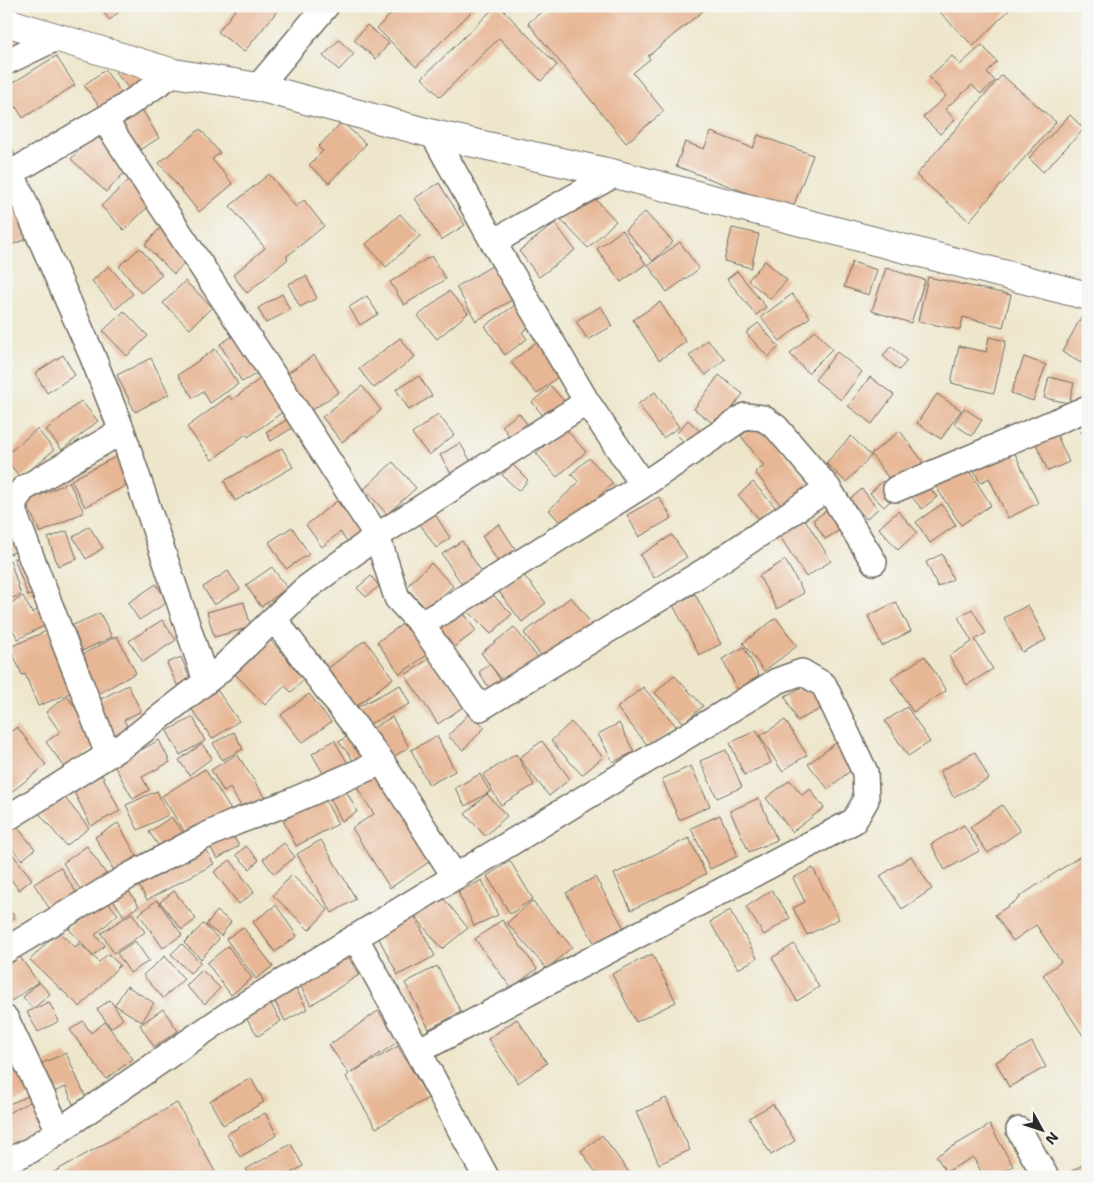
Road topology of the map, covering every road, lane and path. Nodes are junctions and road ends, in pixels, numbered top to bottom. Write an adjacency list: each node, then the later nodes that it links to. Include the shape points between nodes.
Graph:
1 (326, 6): 6 (street)
2 (6, 22): 3 (main road)
3 (56, 38): 4 (street); 5 (main road)
4 (6, 62)
5 (174, 73): 6 (main road); 7 (street)
6 (258, 87): 8 (main road)
7 (104, 119): 10 (street); 19 (street)
8 (433, 134): 9 (main road); 11 (street)
9 (614, 174): 11 (street); 12 (main road)
10 (9, 175): 15 (street, via 92,355)
11 (493, 242): 13 (street)
12 (1088, 296)
13 (587, 402): 16 (street); 19 (street)
14 (1088, 408): 18 (street)
15 (122, 430): 23 (street); 24 (street, via 23,489 14,502 14,513)
16 (643, 484): 17 (street, via 745,416 763,418 776,427); 22 (street)
17 (828, 488): 20 (street); 22 (street, via 702,572 480,708)
18 (896, 489)
19 (377, 536): 21 (street, via 305,589); 22 (street, via 397,598)
20 (874, 562)
21 (274, 619): 23 (street); 25 (street)
22 (420, 624)
23 (206, 681): 24 (street, via 127,743)
24 (108, 754): 26 (street)
25 (382, 762): 27 (street); 29 (street, via 202,837 129,876)
26 (6, 819)
27 (455, 877): 28 (street); 31 (street, via 777,681 802,672 824,685 865,772 866,800 854,821)
28 (355, 937): 31 (street); 33 (street, via 226,1016)
29 (6, 950)
30 (6, 1019): 33 (street)
31 (418, 1051): 35 (street)
32 (1019, 1130): 36 (street)
33 (59, 1131): 34 (street)
34 (6, 1162)
35 (486, 1177)
36 (1046, 1177)

